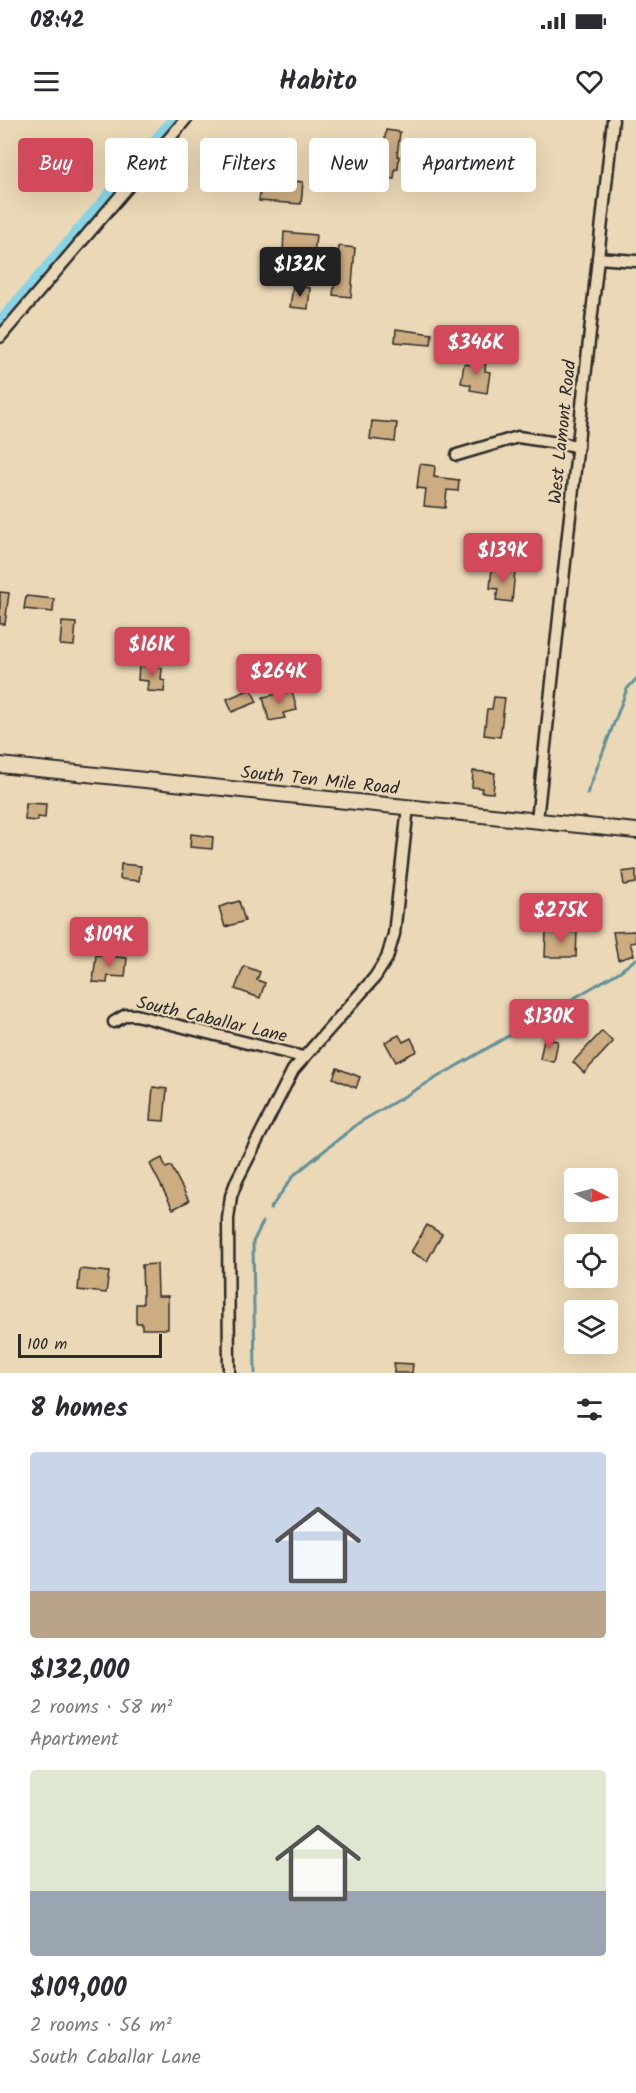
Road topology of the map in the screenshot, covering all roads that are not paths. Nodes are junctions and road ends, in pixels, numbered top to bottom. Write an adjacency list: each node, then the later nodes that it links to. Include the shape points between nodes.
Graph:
1 (185, 120): 5 (street)
2 (613, 120): 3 (street, West Lamont Road)
3 (598, 258): 4 (street); 6 (street, West Lamont Road)
4 (636, 261)
5 (0, 337)
6 (578, 446): 7 (street, via 518,437); 10 (street, West Lamont Road)
7 (458, 455)
8 (0, 765): 9 (main road, South Ten Mile Road)
9 (408, 807): 10 (main road, South Ten Mile Road); 13 (street, via 394,934 387,958 375,977)
10 (537, 820): 11 (main road, South Ten Mile Road)
11 (636, 831)
12 (114, 1022): 13 (street, South Caballar Lane, via 126,1015 136,1015)
13 (303, 1057): 14 (street, via 287,1081 231,1196)
14 (229, 1373)

